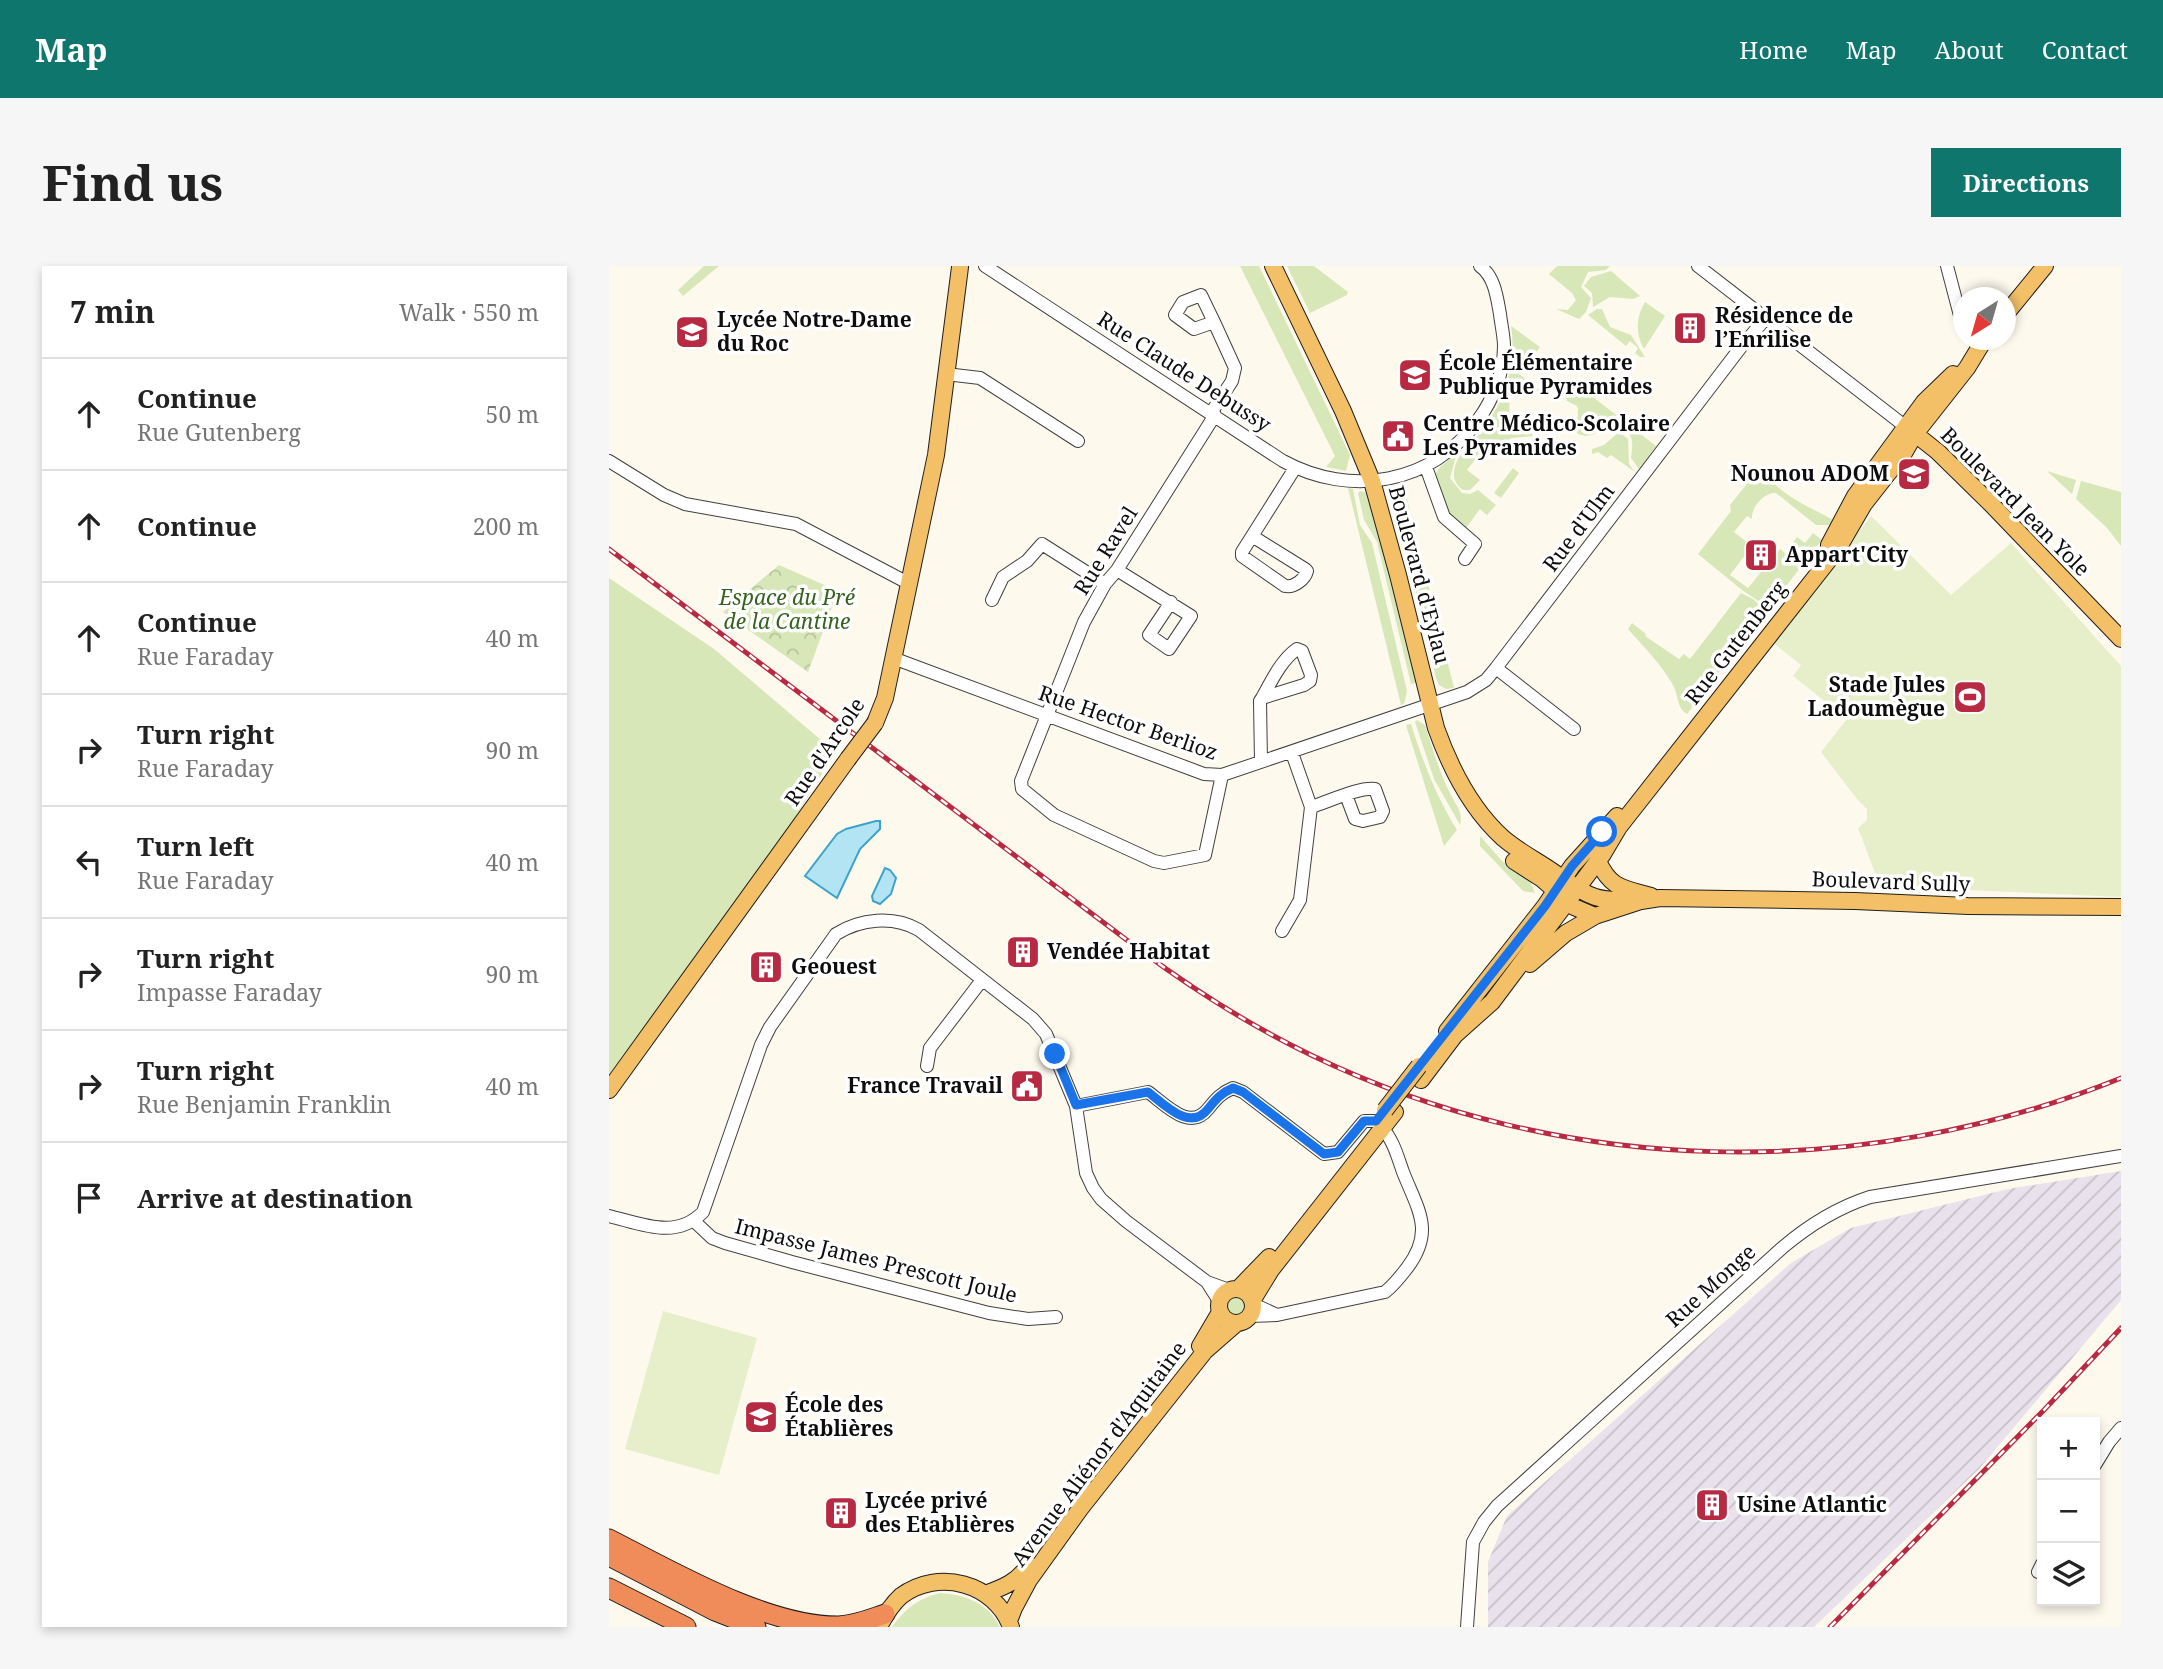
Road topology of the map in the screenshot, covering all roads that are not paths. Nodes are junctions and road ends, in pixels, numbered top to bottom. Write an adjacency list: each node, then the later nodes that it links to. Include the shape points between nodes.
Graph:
1 (963, 266): 14 (main road, Rue d'Arcole)
2 (985, 266): 15 (street, Rue Claude Debussy)
3 (1273, 266): 21 (main road, Boulevard d'Eylau)
4 (1698, 266): 10 (street)
5 (1947, 266): 8 (street)
6 (2045, 266): 9 (main road)
7 (1484, 267): 20 (street, Rue Claude Debussy, via 1496,291 1504,345 1501,369 1492,396 1471,431)
8 (1953, 289)
9 (2016, 302)
10 (1766, 318): 16 (street); 31 (street, Rue d'Ulm)
11 (1214, 322): 15 (street, Rue Ravel, via 1235,368)
12 (1972, 350): 16 (main road, Rue Gutenberg, via 1935,389)
13 (1976, 350): 16 (main road, Rue Gutenberg, via 1967,368)
14 (946, 374): 17 (street, via 980,378); 25 (main road, Rue d'Arcole, via 936,455)
15 (1213, 414): 19 (street, Rue Claude Debussy); 24 (street, Rue Ravel)
16 (1911, 430): 29 (main road, Boulevard Jean Yole, via 1991,504); 43 (main road, Rue Gutenberg, via 1904,453 1864,504 1839,547 1642,797); 44 (main road, Rue Gutenberg, via 1855,496 1826,550 1602,832 1592,855)
17 (1078, 441)
18 (609, 461): 25 (street, via 685,504 796,524)
19 (1295, 467): 21 (street, Rue Claude Debussy, via 1342,481); 22 (street)
20 (1426, 467): 21 (street, Rue Claude Debussy); 23 (street, via 1444,517 1475,544)
21 (1372, 481): 33 (main road, Boulevard d'Eylau)
22 (1252, 536): 22 (street, via 1242,552 1245,559 1289,587 1305,577 1305,569)
23 (1465, 559)
24 (1117, 570): 26 (street, Rue Ravel); 28 (street)
25 (908, 583): 30 (main road, Rue d'Arcole)
26 (1105, 584): 27 (street, via 1042,544 1003,577); 34 (street, Rue Ravel, via 1084,622)
27 (992, 600)
28 (1171, 602)
29 (2121, 639)
30 (893, 660): 34 (street, Rue Hector Berlioz); 56 (main road, Rue d'Arcole, bridge, via 875,723)
31 (1496, 668): 33 (street, Rue d'Ulm, via 1476,687); 35 (street)
32 (1262, 698): 38 (street)
33 (1431, 704): 36 (main road, Boulevard d'Eylau); 37 (street, Rue Hector Berlioz)
34 (1048, 716): 39 (street, Rue Hector Berlioz, via 1204,774); 39 (street, Rue Ravel, via 1021,781 1022,789 1054,815 1154,861 1205,855)
35 (1574, 729)
36 (1443, 747): 42 (main road, Boulevard d'Eylau, via 1447,770 1473,821); 44 (main road, Boulevard d'Eylau, via 1465,790 1497,831)
37 (1292, 752): 38 (street, Rue Hector Berlioz); 41 (street)
38 (1261, 762): 39 (street, Rue Hector Berlioz)
39 (1221, 775)
40 (1346, 795): 41 (street)
41 (1311, 807): 50 (street, via 1300,900)
42 (1514, 860): 44 (main road, Boulevard d'Eylau); 47 (main road, Boulevard d'Eylau, via 1538,887)
43 (1598, 861): 44 (main road, Rue Gutenberg); 45 (main road, Boulevard Sully, via 1615,887)
44 (1566, 890): 46 (main road, Boulevard Sully, via 1608,901); 47 (main road, Avenue Aliénor d'Aquitaine); 49 (main road, via 1584,912); 52 (main road, Avenue Aliénor d'Aquitaine); 53 (main road, Avenue Aliénor d'Aquitaine)
45 (1660, 898): 46 (main road, Boulevard Sully); 48 (main road, Boulevard Sully)
46 (1641, 901): 49 (main road, Boulevard Sully)
47 (1545, 906): 55 (main road, Avenue Aliénor d'Aquitaine)
48 (2121, 907)
49 (1595, 916): 52 (main road, Avenue Aliénor d'Aquitaine, via 1556,940)
50 (1282, 931)
51 (982, 980): 54 (street, via 930,1048); 57 (street, via 1047,1034); 61 (street, via 907,923 852,924 836,934 770,1027 703,1212)
52 (1492, 1002): 53 (main road, Avenue Aliénor d'Aquitaine)
53 (1470, 1020): 55 (main road, Avenue Aliénor d'Aquitaine)
54 (927, 1066)
55 (1420, 1073): 58 (main road, Avenue Aliénor d'Aquitaine)
56 (611, 1088)
57 (1076, 1105): 58 (street, via 1148,1092 1189,1119 1202,1116 1221,1093 1233,1088 1324,1154 1338,1152 1364,1121); 62 (street, via 1086,1173 1101,1199)
58 (1385, 1118): 62 (main road, Avenue Aliénor d'Aquitaine, via 1251,1278); 63 (main road, Avenue Aliénor d'Aquitaine, via 1271,1270); 63 (street, via 1422,1220 1420,1248 1385,1292 1277,1315)
59 (2121, 1156): 77 (street, Rue Monge, via 1870,1197 1816,1221 1497,1506 1473,1542)
60 (609, 1216): 61 (street, via 659,1229)
61 (694, 1221): 64 (street, Impasse James Prescott Joule, via 712,1238 805,1266 989,1313 1028,1319)
62 (1226, 1298): 63 (main road, via 1247,1293); 63 (main road, via 1226,1320); 71 (main road, Avenue Aliénor d'Aquitaine, via 1200,1347 1021,1577)
63 (1248, 1311): 73 (main road, Avenue Aliénor d'Aquitaine, via 1205,1351 1080,1509 1029,1580)
64 (1056, 1317)
65 (2121, 1428): 66 (street)
66 (2100, 1457)
67 (609, 1539): 72 (highway, via 758,1611 819,1626)
68 (609, 1556): 76 (highway)
69 (609, 1571): 75 (highway)
70 (609, 1588): 74 (highway)
71 (985, 1594): 72 (main road, via 954,1582 931,1583 901,1597); 73 (main road)
72 (882, 1620)
73 (1010, 1624)
74 (686, 1627)
75 (726, 1627)
76 (756, 1627)
77 (1467, 1627)

